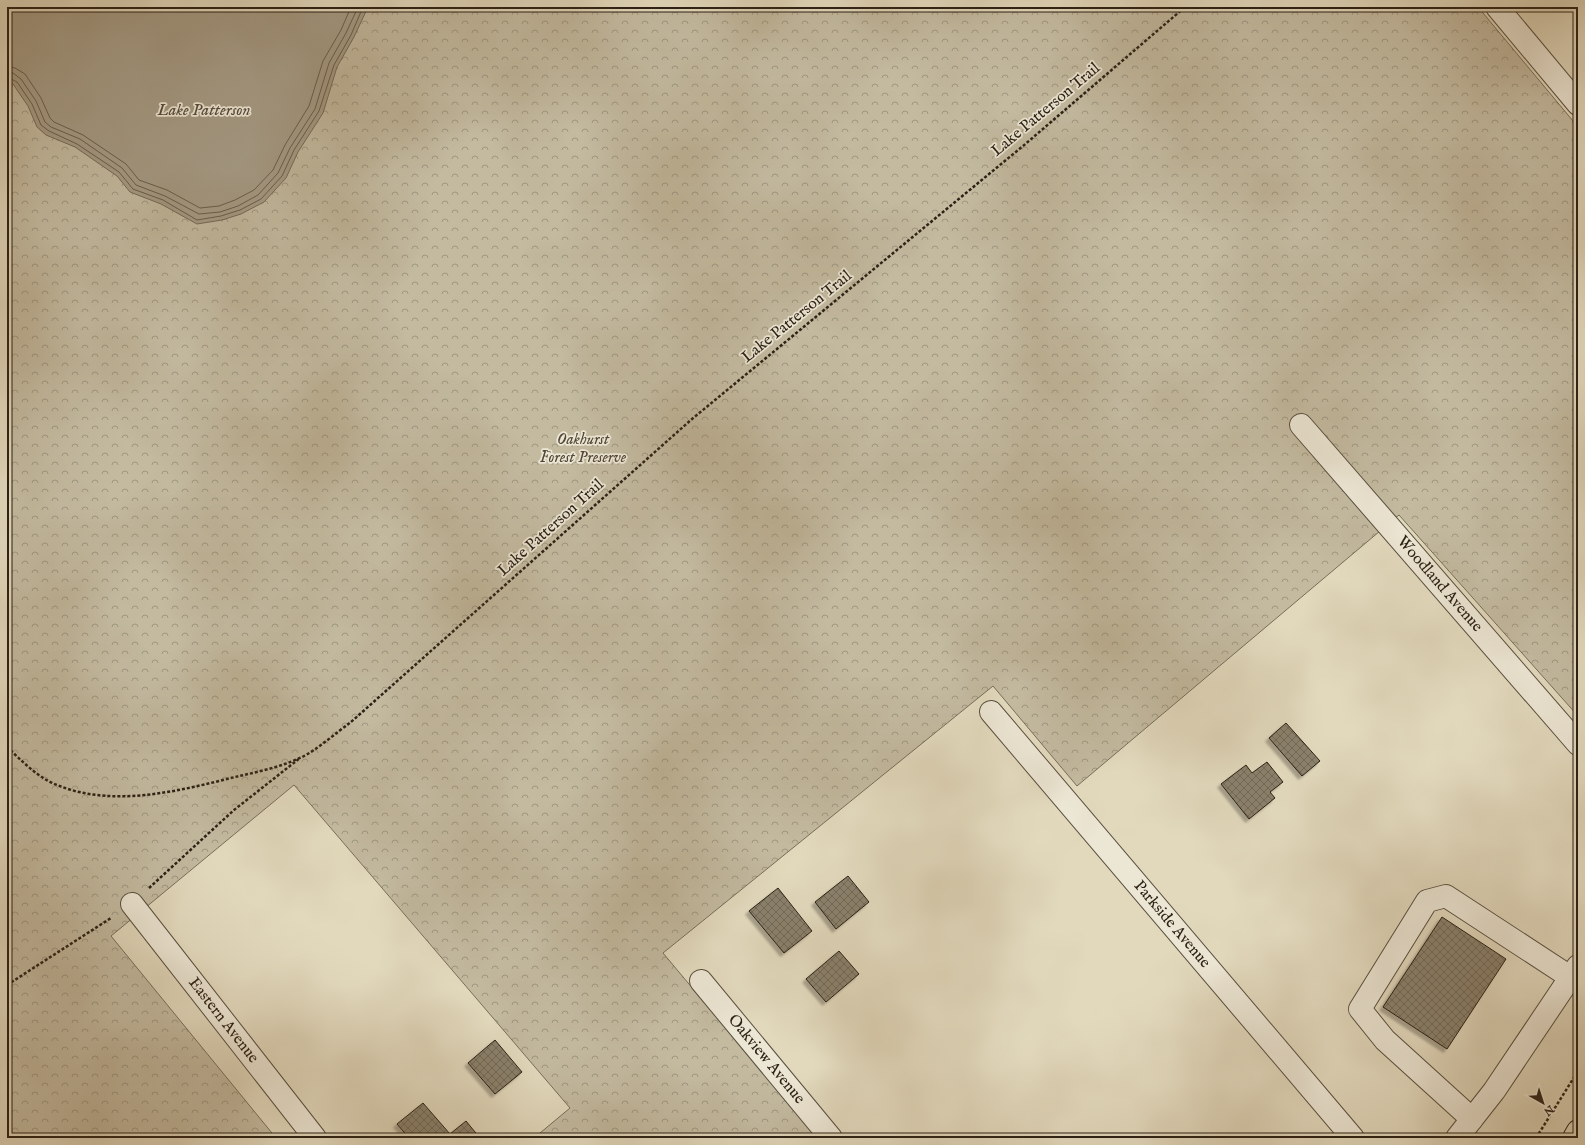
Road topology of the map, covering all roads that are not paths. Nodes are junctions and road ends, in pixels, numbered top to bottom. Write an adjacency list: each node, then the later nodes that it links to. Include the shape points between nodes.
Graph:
1 (1497, 7): 2 (street)
2 (1578, 104)
3 (1301, 425): 5 (street, Woodland Avenue)
4 (991, 712): 13 (street, Parkside Avenue)
5 (1578, 744)
6 (132, 904): 11 (street, Eastern Avenue)
7 (1574, 971): 9 (street, via 1494,1091); 9 (street, via 1446,896 1427,901 1360,1009 1384,1040)
8 (701, 981): 12 (street, Oakview Avenue)
9 (1472, 1119): 14 (street)
10 (1578, 1131): 15 (main road)
11 (315, 1138)
12 (832, 1138)
13 (1353, 1138)
14 (1457, 1138)
15 (1574, 1138)

